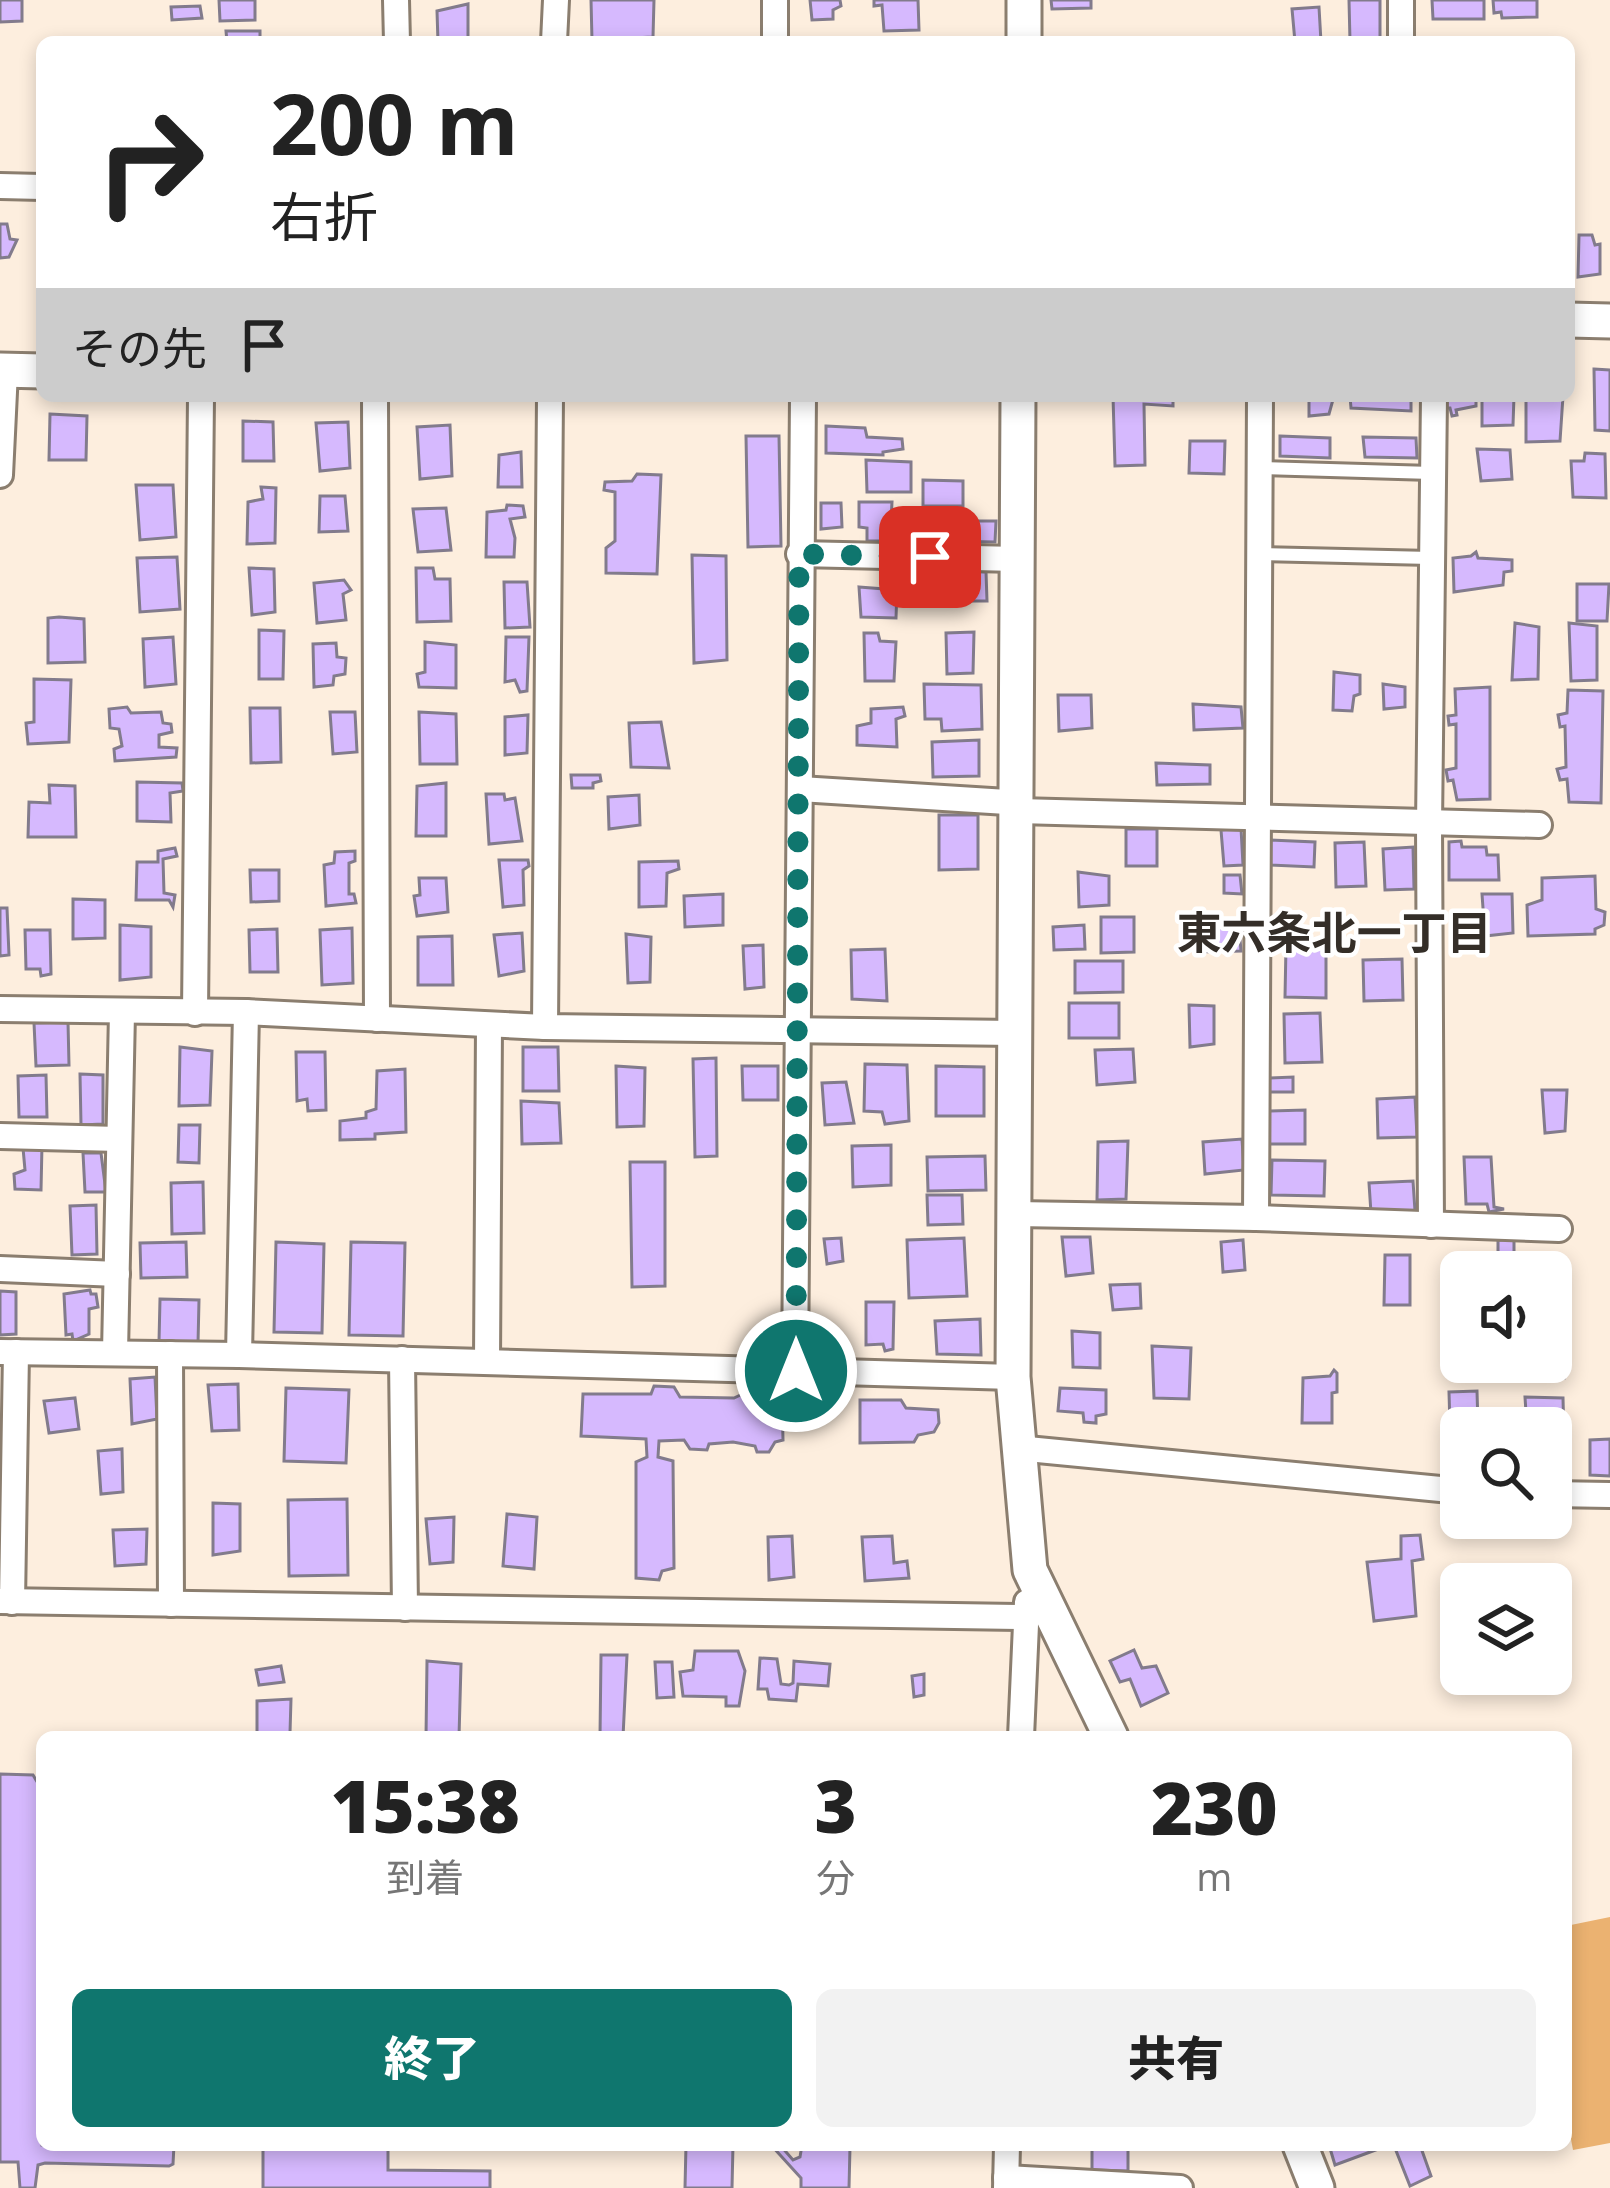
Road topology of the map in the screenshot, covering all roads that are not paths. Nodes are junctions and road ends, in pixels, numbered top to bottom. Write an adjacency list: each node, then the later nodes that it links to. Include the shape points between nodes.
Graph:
1 (396, 0): 6 (street)
2 (556, 0): 7 (street)
3 (775, 0): 8 (street)
4 (1024, 0): 9 (street)
5 (1401, 0): 10 (street)
6 (397, 36)
7 (554, 36)
8 (775, 36)
9 (1024, 36)
10 (1401, 36)
11 (0, 186): 12 (street)
12 (36, 187)
13 (1575, 320): 14 (street)
14 (1610, 321)
15 (3, 370): 16 (street); 26 (street)
16 (36, 371)
17 (201, 402): 39 (street)
18 (375, 402): 40 (street)
19 (550, 402): 42 (street)
20 (803, 402): 27 (street)
21 (1018, 402): 30 (street)
22 (1260, 402): 24 (street)
23 (1434, 402): 25 (street)
24 (1260, 468): 25 (lane); 28 (street)
25 (1433, 473): 29 (street)
26 (0, 475)
27 (799, 554): 30 (street); 31 (street)
28 (1259, 554): 29 (lane); 33 (street)
29 (1432, 558): 34 (street)
30 (1018, 559): 32 (street)
31 (800, 789): 32 (street, via 1007,802); 43 (street)
32 (1018, 811): 33 (street); 44 (street)
33 (1258, 817): 34 (street); 48 (street)
34 (1429, 825): 35 (street); 49 (street)
35 (1539, 825)
36 (0, 1009): 37 (street)
37 (122, 1012): 39 (street); 46 (street)
38 (246, 1012): 39 (street); 40 (street); 56 (street)
39 (195, 1013)
40 (377, 1019): 41 (street)
41 (489, 1025): 42 (street); 58 (street)
42 (545, 1028): 43 (street)
43 (798, 1030): 44 (street); 59 (street)
44 (1015, 1033): 47 (street)
45 (0, 1136): 46 (street)
46 (119, 1139): 52 (street)
47 (1013, 1214): 48 (street); 60 (street)
48 (1256, 1218): 49 (street)
49 (1431, 1225): 50 (street)
50 (1559, 1229)
51 (0, 1269): 52 (street)
52 (116, 1274): 54 (street)
53 (8, 1352): 54 (street); 66 (street)
54 (115, 1353): 55 (street)
55 (170, 1354): 56 (street); 67 (street)
56 (239, 1355): 57 (street)
57 (402, 1359): 58 (street); 68 (street)
58 (488, 1362): 59 (street)
59 (796, 1371): 60 (street)
60 (1013, 1377): 61 (street)
61 (1017, 1448): 62 (street); 65 (street)
62 (1440, 1488)
63 (1572, 1495): 64 (street)
64 (1610, 1496)
65 (1030, 1570): 69 (street); 71 (street)
66 (6, 1601): 67 (street)
67 (171, 1604): 68 (street)
68 (405, 1608): 69 (street)
69 (1025, 1617): 70 (street)
70 (1021, 1731)
71 (1108, 1731)
72 (1007, 2151): 74 (street)
73 (1302, 2151): 76 (street)
74 (1006, 2183): 75 (street)
75 (1180, 2188)
76 (1317, 2188)

